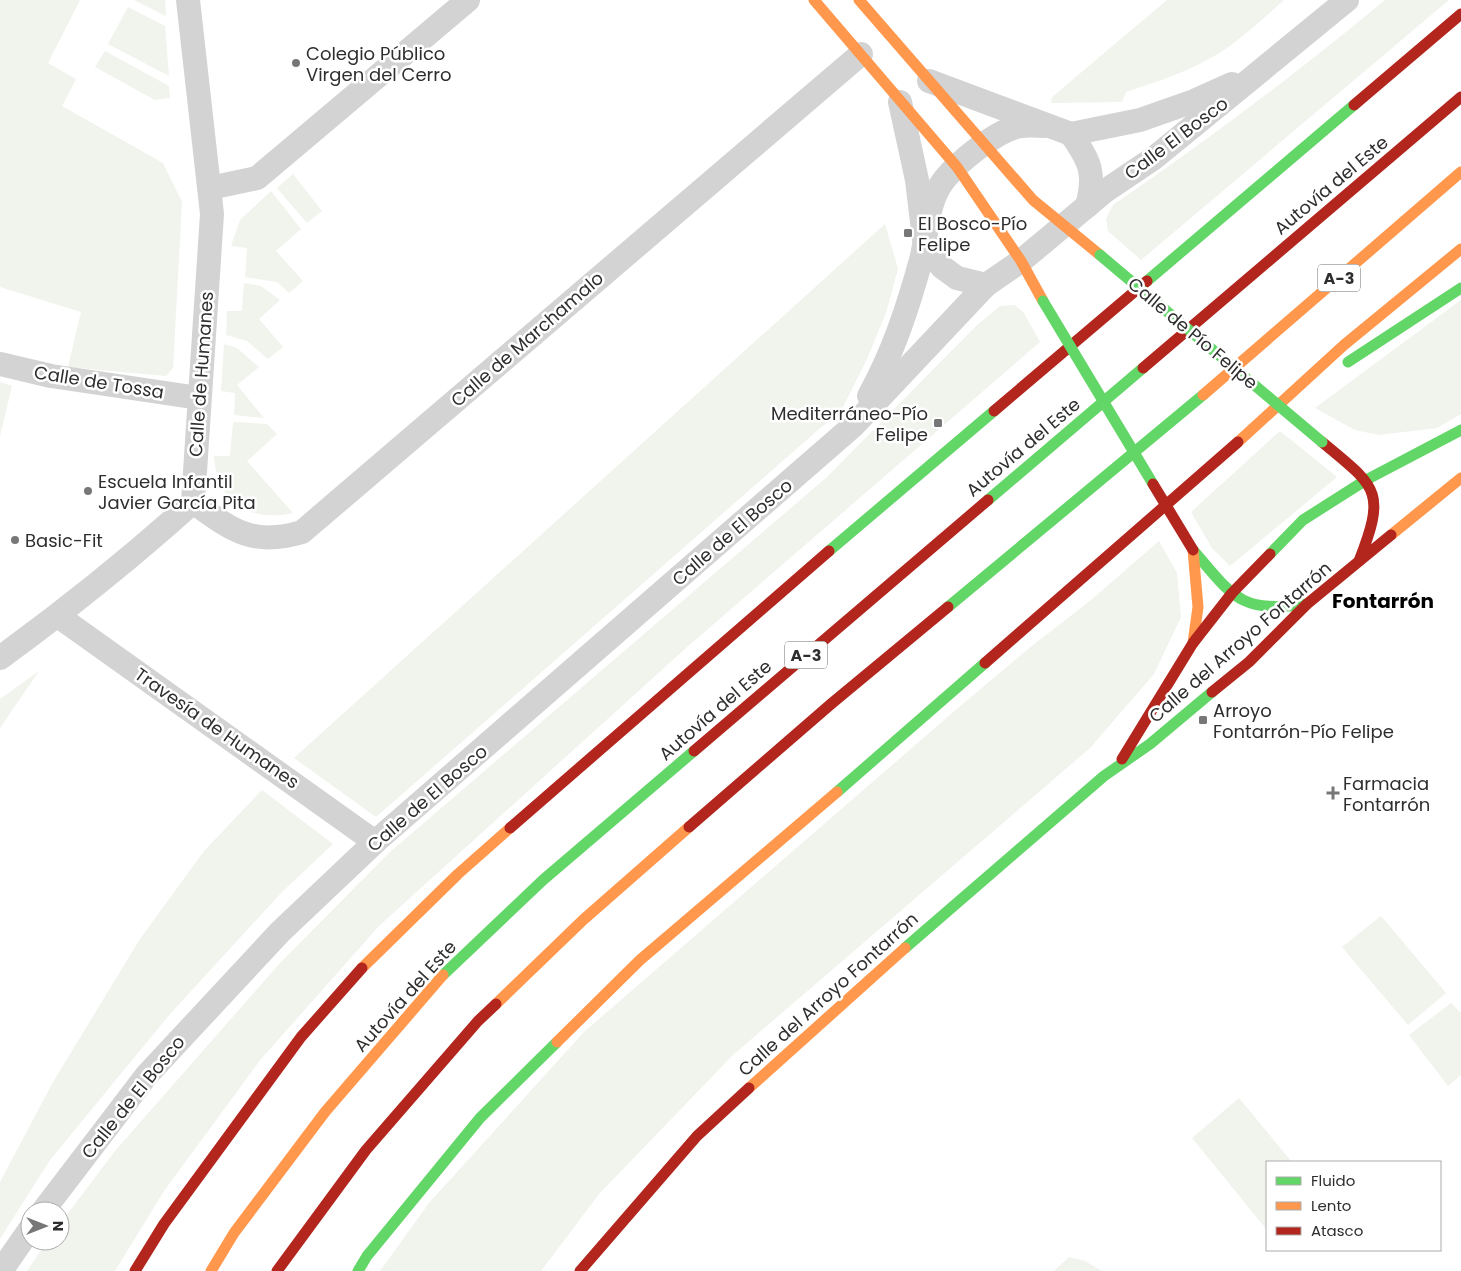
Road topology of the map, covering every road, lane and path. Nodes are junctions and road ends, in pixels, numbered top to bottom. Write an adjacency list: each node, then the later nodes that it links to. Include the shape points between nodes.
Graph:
1 (188, 0): 17 (street, Calle de Humanes)
2 (468, 0): 17 (street, via 257,178)
3 (814, 0): 7 (main road)
4 (859, 0): 9 (main road, Calle de Pío Felipe)
5 (1347, 0): 8 (street, Calle El Bosco)
6 (1461, 14): 53 (main road, via 756,613 458,874 350,980 301,1037 164,1224)
7 (853, 61): 11 (main road); 40 (street, Calle de Marchamalo, via 302,532 281,538 259,539 237,531)
8 (1265, 68): 13 (street, Calle El Bosco, via 1194,101 1140,120); 19 (street, Calle El Bosco, via 1154,158)
9 (929, 81): 12 (street, Calle de Pío Felipe); 14 (main road, Calle de Pío Felipe)
10 (1461, 97): 54 (main road, Autovía del Este / A-3, via 543,880 434,984 325,1112 234,1233)
11 (900, 102): 15 (main road); 22 (street, via 917,180)
12 (1048, 126): 13 (street, Calle de Pío Felipe); 14 (street, Calle de Pío Felipe, via 1020,126 997,135)
13 (1072, 134): 19 (street, via 1090,168 1092,186)
14 (985, 144): 15 (street, Calle de Pío Felipe); 21 (main road, Calle de Pío Felipe, via 1033,200)
15 (957, 166): 22 (street, Calle de Pío Felipe, via 943,181 929,213); 24 (main road)
16 (1461, 172): 20 (main road, A-3)
17 (210, 188): 30 (street, Calle de Humanes, via 212,214)
18 (1461, 189): 20 (main road)
19 (1087, 206): 21 (street)
20 (1411, 214): 55 (main road, A-3, via 1267,342 831,704 582,920 478,1021 366,1150)
21 (1064, 226): 24 (street); 33 (main road, Calle de Pío Felipe, bridge)
22 (925, 247): 25 (street, via 942,267 957,278); 31 (street, Calle de El Bosco, via 887,364)
23 (1461, 249): 37 (main road, via 1344,345)
24 (1021, 261): 25 (street); 41 (main road, bridge)
25 (986, 285): 31 (street, Calle de El Bosco)
26 (1461, 288): 28 (main road)
27 (0, 364): 30 (street, Calle de Tossa, via 51,376)
28 (1338, 368)
29 (1323, 380): 37 (main road)
30 (199, 398): 40 (street, Calle de Humanes)
31 (853, 426): 49 (street, Calle de El Bosco)
32 (1461, 430): 34 (main road, Calle del Arroyo Fontarrón)
33 (1322, 442): 35 (main road); 39 (main road)
34 (1418, 454): 36 (main road); 39 (main road, Calle del Arroyo Fontarrón)
35 (1359, 456)
36 (1382, 457)
37 (1206, 471): 56 (main road, via 849,783 640,960 480,1118)
38 (1461, 478): 42 (main road, Calle del Arroyo Fontarrón)
39 (1366, 480): 42 (main road, Calle del Arroyo Fontarrón, via 1374,507 1372,528); 43 (main road, Calle del Arroyo Fontarrón, via 1303,520)
40 (193, 502): 45 (street)
41 (1193, 550): 43 (main road); 46 (main road, Calle del Arroyo Fontarrón, via 1198,608)
42 (1358, 562): 44 (main road, Calle del Arroyo Fontarrón)
43 (1232, 593): 44 (main road, via 1256,606); 46 (main road, Calle del Arroyo Fontarrón)
44 (1307, 604): 48 (main road, Calle del Arroyo Fontarrón, via 1249,662 1150,744)
45 (58, 616): 47 (street); 49 (street, Travesía de Humanes)
46 (1193, 643): 48 (main road, Calle del Arroyo Fontarrón)
47 (0, 658)
48 (1118, 764): 57 (main road, Calle del Arroyo Fontarrón, via 849,996 704,1129)
49 (375, 842): 50 (street, Calle de El Bosco, via 280,932 146,1076)
50 (51, 1201)
51 (20, 1244): 52 (street)
52 (1, 1271)
53 (135, 1271)
54 (211, 1271)
55 (277, 1271)
56 (358, 1271)
57 (580, 1271)

